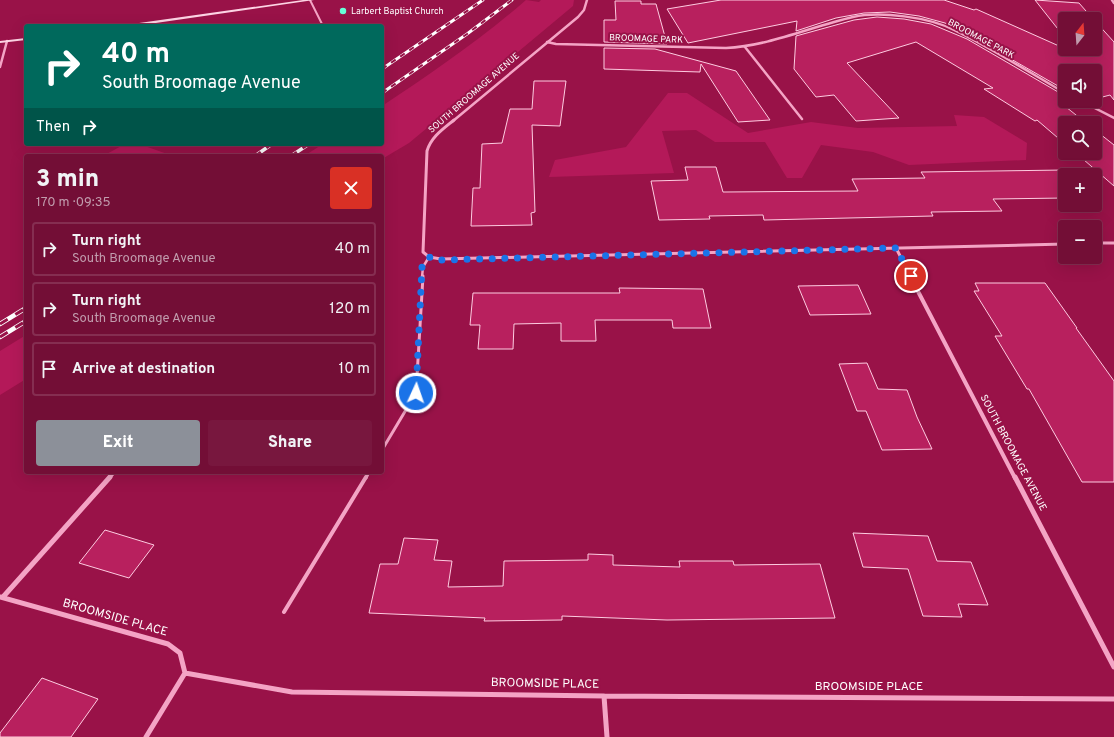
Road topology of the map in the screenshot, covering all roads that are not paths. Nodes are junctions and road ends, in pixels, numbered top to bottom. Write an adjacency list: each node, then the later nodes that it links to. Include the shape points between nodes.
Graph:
1 (311, 0): 5 (main road); 6 (lane)
2 (587, 0): 10 (street, SOUTH BROOMAGE AVENUE, via 584,10)
3 (1112, 0): 4 (street)
4 (1114, 3)
5 (139, 24)
6 (322, 24)
7 (24, 39): 8 (main road)
8 (7, 41): 9 (main road); 12 (street)
9 (0, 42)
10 (547, 42): 11 (street, BROOMAGE PARK, via 704,48); 21 (street, SOUTH BROOMAGE AVENUE, via 429,143 423,252)
11 (745, 47): 13 (street, BROOMAGE PARK, via 854,17 906,17 953,29); 16 (street)
12 (0, 67)
13 (1058, 89)
14 (1094, 108): 15 (street)
15 (1114, 118)
16 (802, 119)
17 (1102, 243): 18 (street)
18 (1114, 243)
19 (1058, 244): 20 (street)
20 (896, 248): 21 (street, via 441,260); 27 (street, SOUTH BROOMAGE AVENUE)
21 (430, 257): 22 (lane, via 422,267 416,393)
22 (384, 447)
23 (112, 474): 25 (street, BROOMSIDE PLACE)
24 (368, 474): 26 (lane)
25 (1, 597): 28 (street, BROOMSIDE PLACE, via 168,644 180,653)
26 (284, 612)
27 (1114, 667)
28 (185, 673): 29 (street, BROOMSIDE PLACE, via 292,692); 31 (street)
29 (604, 696): 30 (street, BROOMSIDE PLACE); 32 (street)
30 (1114, 699)
31 (146, 737)
32 (607, 737)

